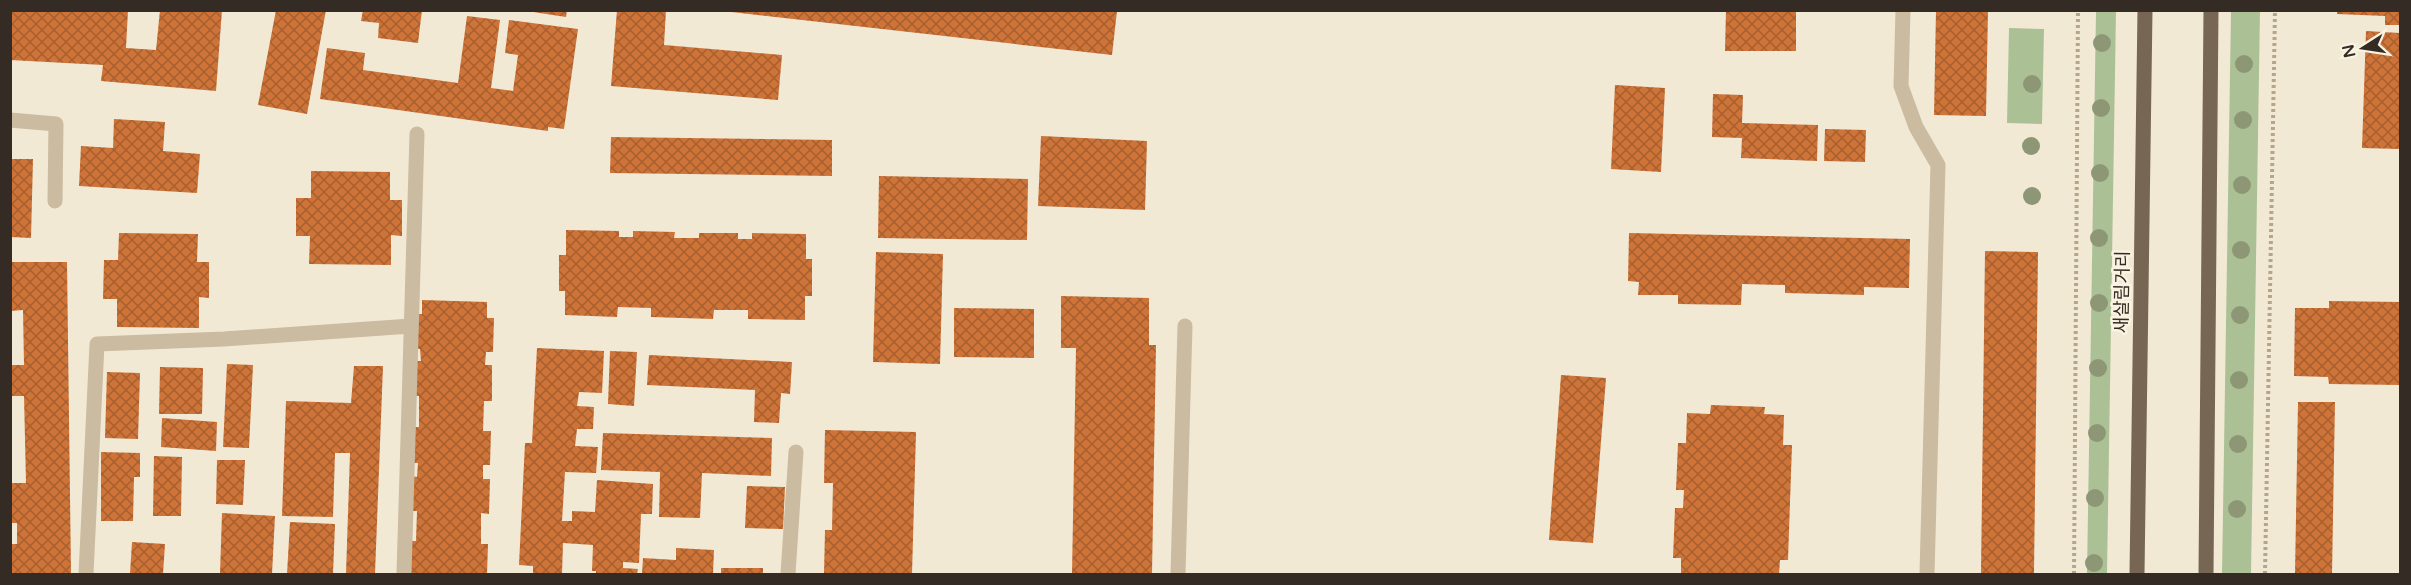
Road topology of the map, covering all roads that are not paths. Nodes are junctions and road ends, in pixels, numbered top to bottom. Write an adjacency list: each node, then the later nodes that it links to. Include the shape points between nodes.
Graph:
1 (1902, 10): 14 (street, via 1901,87 1916,127 1938,165)
2 (2145, 10): 15 (main road, 새살림거리)
3 (2211, 10): 16 (main road)
4 (10, 120): 6 (street, via 56,124)
5 (417, 134): 7 (street)
6 (55, 201)
7 (411, 326): 10 (street, via 97,344); 11 (street)
8 (1185, 326): 13 (street)
9 (796, 452): 12 (street)
10 (86, 574)
11 (404, 574)
12 (788, 574)
13 (1178, 574)
14 (1927, 574)
15 (2137, 574)
16 (2206, 574)

